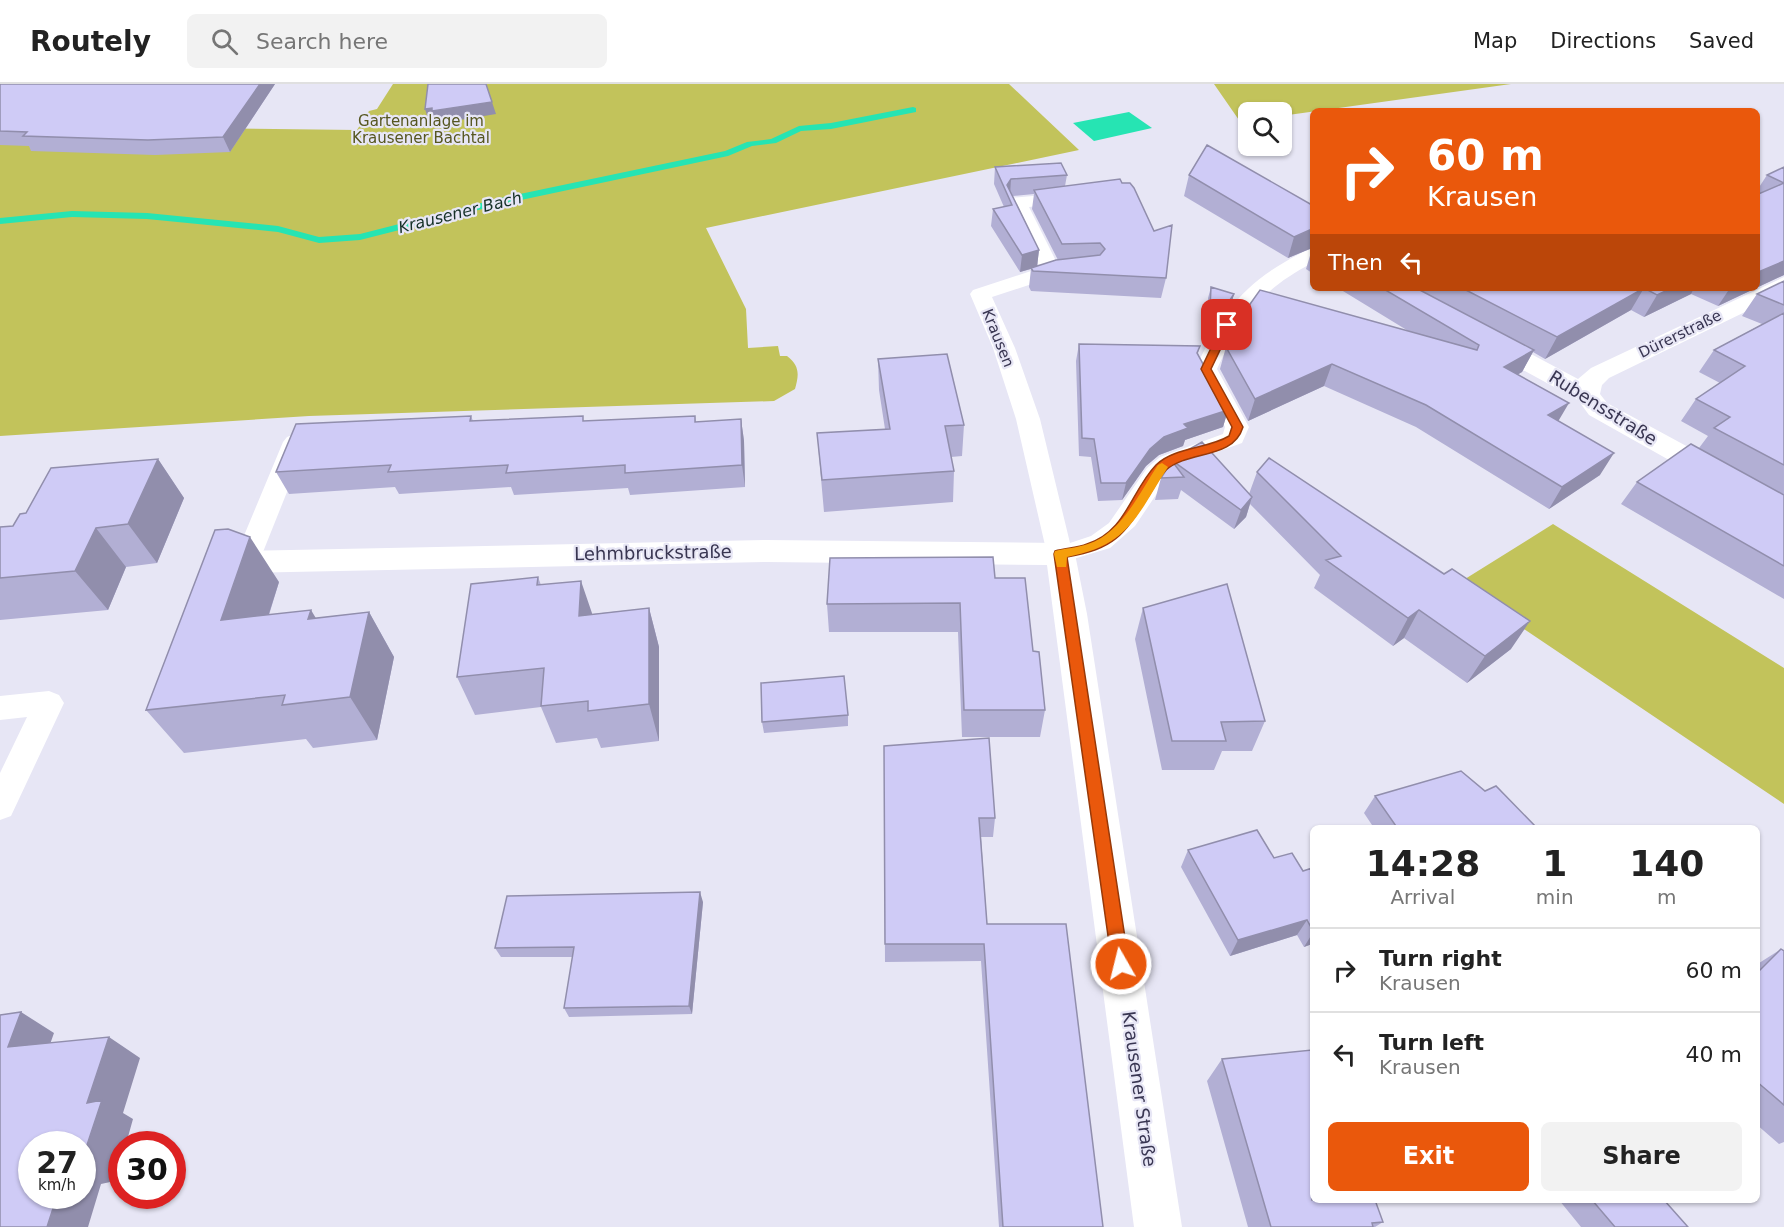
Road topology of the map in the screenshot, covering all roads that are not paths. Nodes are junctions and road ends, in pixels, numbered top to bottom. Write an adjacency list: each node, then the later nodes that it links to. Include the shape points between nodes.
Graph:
1 (1066, 198): 4 (lane, via 1017,202)
2 (1310, 256): 11 (lane, via 1253,290 1227,325 1206,369 1237,427 1234,438 1167,464 1111,538 1090,548)
3 (1090, 267): 4 (lane, Krausen)
4 (1051, 271): 8 (lane, Krausen, via 980,294 1004,348)
5 (1784, 284): 7 (street, Dürerstraße, via 1600,373 1589,382)
6 (1463, 328): 7 (street, Rubensstraße)
7 (1587, 394): 10 (street, Rubensstraße, via 1598,409)
8 (1028, 419): 11 (lane, Krausener Straße)
9 (300, 429): 12 (lane)
10 (1784, 513)
11 (1060, 554): 12 (street, Lehmbruckstraße, via 766,551); 15 (street, Krausener Straße)
12 (246, 562)
13 (0, 708): 14 (lane, via 49,703)
14 (0, 806)
15 (1158, 1227)

